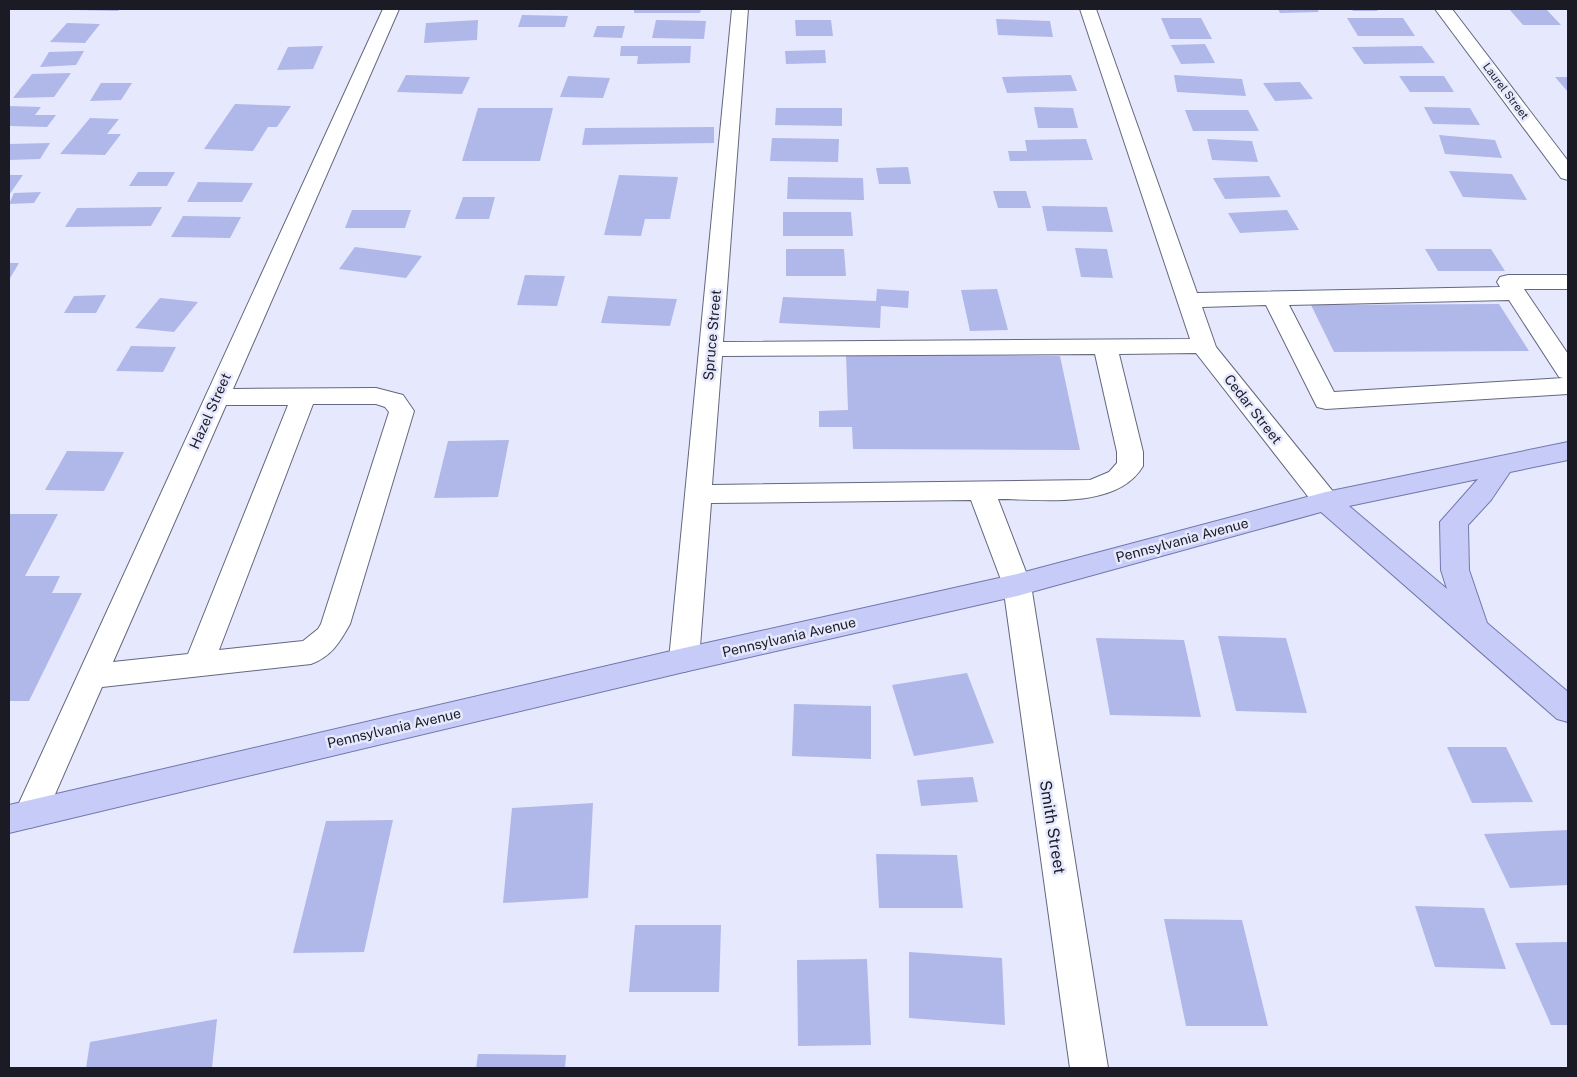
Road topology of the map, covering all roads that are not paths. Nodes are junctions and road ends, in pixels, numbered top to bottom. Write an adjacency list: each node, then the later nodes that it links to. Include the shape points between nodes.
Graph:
1 (391, 9): 15 (street, Hazel Street)
2 (740, 9): 12 (street, Spruce Street)
3 (1088, 9): 9 (street, Cedar Street)
4 (1444, 9): 5 (street, Laurel Street)
5 (1568, 174)
6 (1568, 282): 7 (street, via 1508,282)
7 (1514, 293): 8 (street); 13 (street)
8 (1274, 298): 9 (street); 14 (street, via 1326,401)
9 (1188, 300): 10 (street, Cedar Street)
10 (1204, 346): 11 (street); 21 (street, Cedar Street)
11 (1105, 347): 12 (street); 19 (street, via 1130,452 1130,466 1118,478 1092,489)
12 (711, 349): 20 (street, Spruce Street)
13 (1568, 372)
14 (1568, 386)
15 (216, 397): 16 (street); 26 (street, Hazel Street)
16 (304, 397): 25 (street); 25 (street, via 376,396 394,401 402,411 335,624 328,637 311,652)
17 (1568, 451): 18 (main road, Pennsylvania Avenue)
18 (1501, 465): 21 (main road, Pennsylvania Avenue); 23 (main road, via 1482,493 1454,522 1455,570)
19 (981, 491): 20 (street); 22 (street, Smith Street)
20 (698, 494): 24 (street, Spruce Street)
21 (1326, 501): 22 (main road, Pennsylvania Avenue); 23 (main road, Cedar Street)
22 (1017, 585): 24 (main road, Pennsylvania Avenue); 29 (street, Smith Street)
23 (1475, 631): 27 (main road, Cedar Street)
24 (684, 660): 28 (main road, Pennsylvania Avenue)
25 (199, 664): 26 (street)
26 (92, 676): 28 (street, Hazel Street)
27 (1568, 710)
28 (19, 816)
29 (1089, 1068)

